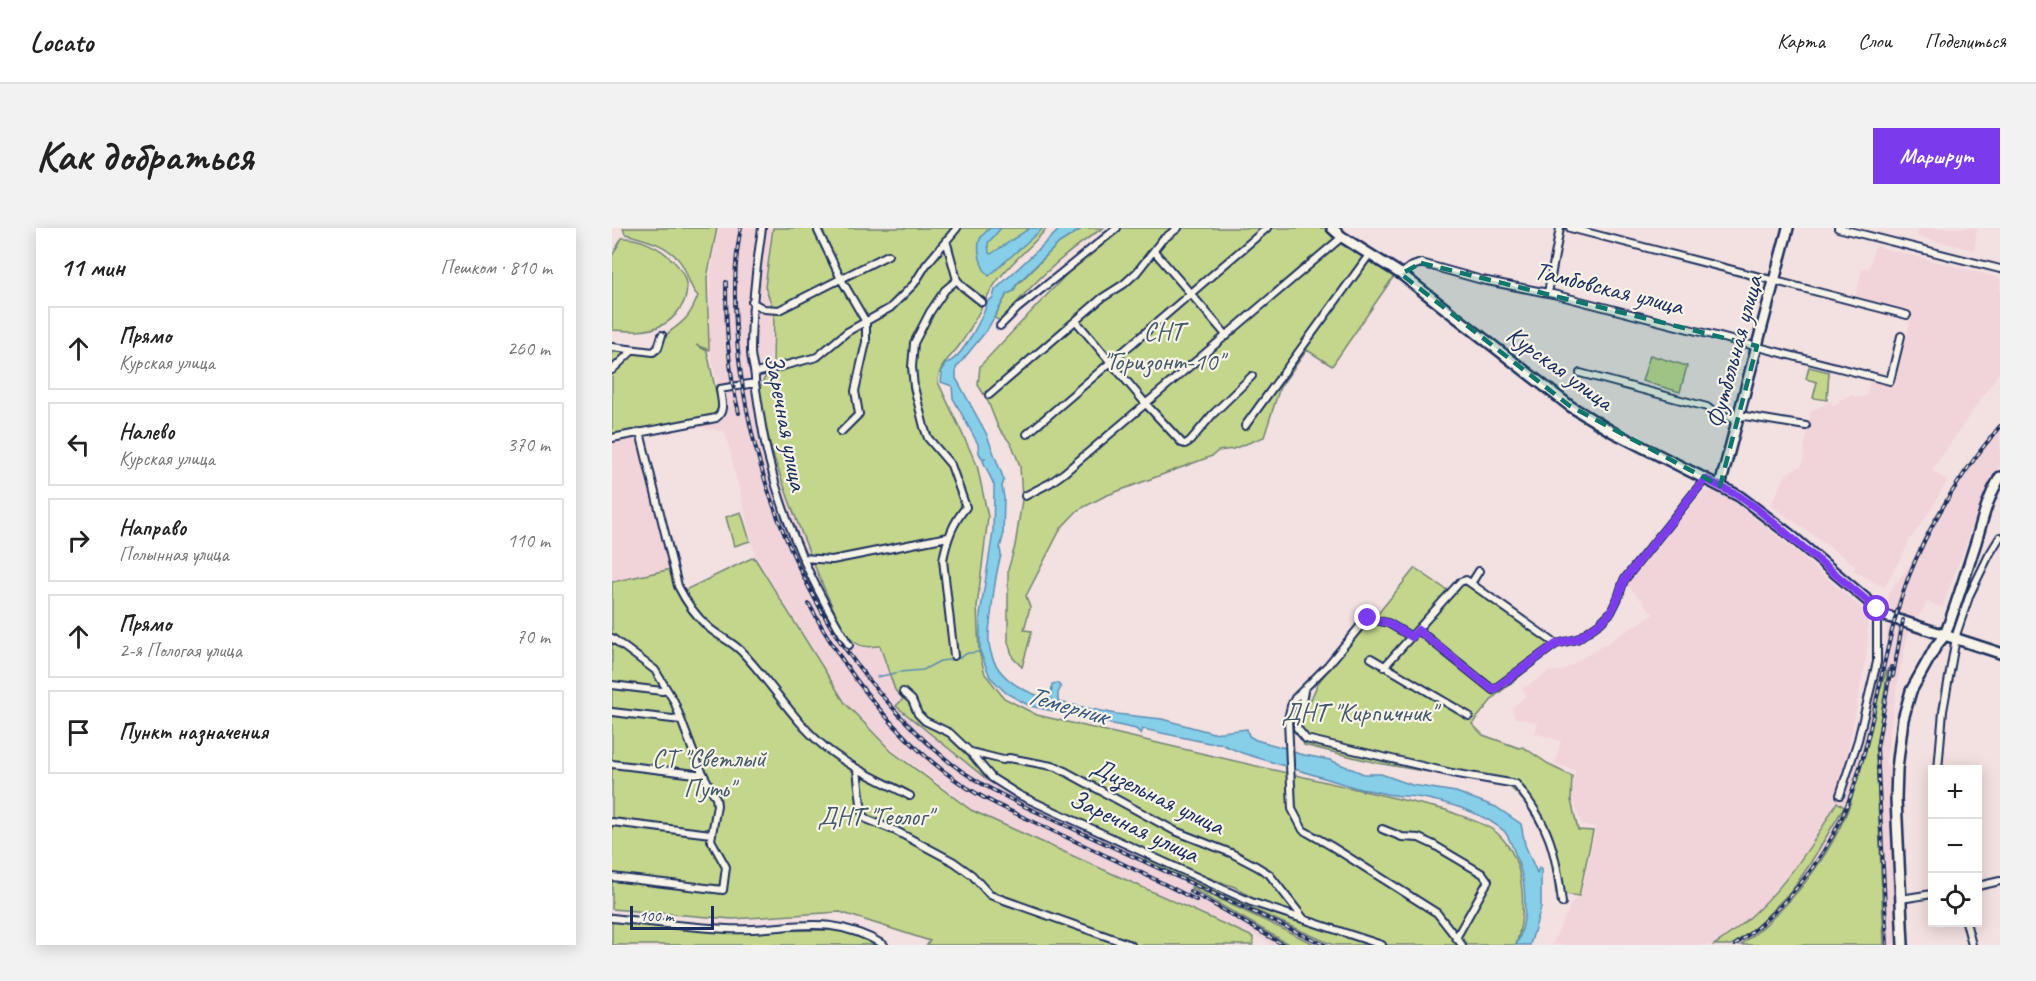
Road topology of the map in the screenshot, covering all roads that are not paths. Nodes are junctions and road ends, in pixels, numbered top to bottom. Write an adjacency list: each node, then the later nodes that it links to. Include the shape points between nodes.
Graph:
1 (762, 228): 24 (street, Заречная улица)
2 (957, 228): 13 (street)
3 (1117, 228): 29 (street)
4 (1178, 228): 14 (street)
5 (1267, 228): 23 (street)
6 (1332, 228): 12 (street)
7 (1560, 228): 22 (street)
8 (1570, 228): 21 (street)
9 (1788, 228): 21 (street, Футбольная улица)
10 (1838, 228): 17 (street)
11 (818, 231): 19 (street)
12 (1342, 237): 16 (street); 31 (street)
13 (946, 240): 20 (street); 27 (street, via 914,284 890,308)
14 (1154, 251): 23 (street); 28 (street, via 1124,284)
15 (888, 255): 19 (street)
16 (1369, 255): 18 (street); 45 (street)
17 (2000, 269)
18 (1401, 274): 22 (street, Тамбовская улица, via 1421,263); 52 (street, Курская улица, via 1570,406)
19 (842, 279): 24 (street, via 779,310 764,309); 27 (street)
20 (957, 280): 25 (street); 55 (street, via 930,312 914,343 912,366 928,438 951,465 966,507)
21 (1775, 280): 26 (street); 33 (street, Футбольная улица)
22 (1548, 293): 33 (street, Тамбовская улица)
23 (1191, 294): 31 (street); 36 (street)
24 (752, 302): 38 (street, Заречная улица, via 750,355)
25 (982, 302)
26 (1907, 315)
27 (866, 321): 38 (street, via 817,357); 48 (street, via 866,342 855,391 859,414)
28 (1076, 321): 36 (street); 42 (street)
29 (1000, 326)
30 (662, 335): 35 (street, via 653,352)
31 (1227, 336): 43 (street)
32 (1901, 336): 33 (street, Тамбовская улица, via 1890,381)
33 (1757, 346): 44 (street, Футбольная улица)
34 (612, 347): 35 (street)
35 (633, 351): 37 (street)
36 (1112, 362): 43 (street); 49 (street)
37 (612, 370)
38 (756, 373): 41 (street, Заречная улица)
39 (1580, 373): 44 (street)
40 (1252, 376): 43 (street, via 1185,444)
41 (755, 384): 47 (street, via 720,389 723,411 716,418); 57 (street, Заречная улица, via 768,455)
42 (989, 395)
43 (1146, 404): 54 (street, via 1064,473)
44 (1738, 418): 46 (street); 53 (street, Футбольная улица)
45 (1245, 426)
46 (1806, 426)
47 (639, 432): 50 (street); 82 (street, via 684,598 707,626 741,651 818,741)
48 (841, 432)
49 (1028, 434)
50 (612, 438)
51 (2000, 477): 62 (street, via 1982,516)
52 (1705, 479): 53 (street, Курская улица); 66 (street, via 1624,580 1611,612 1577,639)
53 (1720, 486): 60 (street, Курская улица, via 1764,514)
54 (1025, 495)
55 (948, 537): 57 (street, via 832,560); 69 (street, via 943,560)
56 (2000, 537): 65 (street, via 1970,594)
57 (803, 558): 67 (street, Заречная улица)
58 (1479, 571): 59 (street)
59 (1472, 582): 61 (street, via 1460,582); 66 (street)
60 (1877, 609): 62 (street, Курская улица, via 1899,621); 84 (street, via 1877,662)
61 (1418, 630): 63 (street); 66 (street, via 1493,690)
62 (1945, 635): 65 (street, Курская улица); 93 (street, via 1911,691 1903,719 1896,799)
63 (1412, 637): 71 (street); 74 (street, via 1388,623 1367,618)
64 (612, 638): 73 (street, via 650,665)
65 (1955, 639): 68 (street, Курская улица); 81 (street)
66 (1556, 644)
67 (849, 645)
68 (2000, 653)
69 (954, 656)
70 (1371, 658): 71 (street)
71 (1384, 667): 77 (street)
72 (612, 685): 73 (street)
73 (667, 690): 78 (street)
74 (1304, 690): 94 (street, via 1297,728 1306,739 1516,784 1545,826 1554,850); 98 (street, via 1295,698 1288,718 1292,809 1303,830 1437,913)
75 (903, 692): 79 (street, Заречная улица, via 925,721 950,733)
76 (612, 712): 78 (street)
77 (1469, 716)
78 (681, 720): 83 (street)
79 (970, 752): 96 (street, Заречная улица, via 992,778 1019,795 1251,902); 96 (street, Дизельная улица, via 1057,766 1175,831 1231,853 1269,874)
80 (612, 764): 83 (street)
81 (1938, 765)
82 (857, 770): 85 (street); 100 (street, via 866,819 954,862 990,896)
83 (704, 775): 88 (street, via 717,805)
84 (1840, 795)
85 (910, 796)
86 (612, 822): 88 (street)
87 (1382, 829): 98 (street, via 1434,845 1488,880)
88 (711, 834): 89 (street, via 726,867 723,890)
89 (612, 876)
90 (2000, 881): 91 (street)
91 (1982, 885)
92 (1928, 895): 93 (street)
93 (1901, 899): 103 (street)
94 (1562, 903)
95 (612, 918): 99 (street, via 726,929 830,924)
96 (1304, 919): 101 (street, Заречная улица)
97 (1967, 927): 104 (street)
98 (1456, 938): 102 (street)
99 (884, 945)
100 (1131, 945)
101 (1382, 945)
102 (1462, 945)
103 (1903, 945)
104 (1972, 945)

